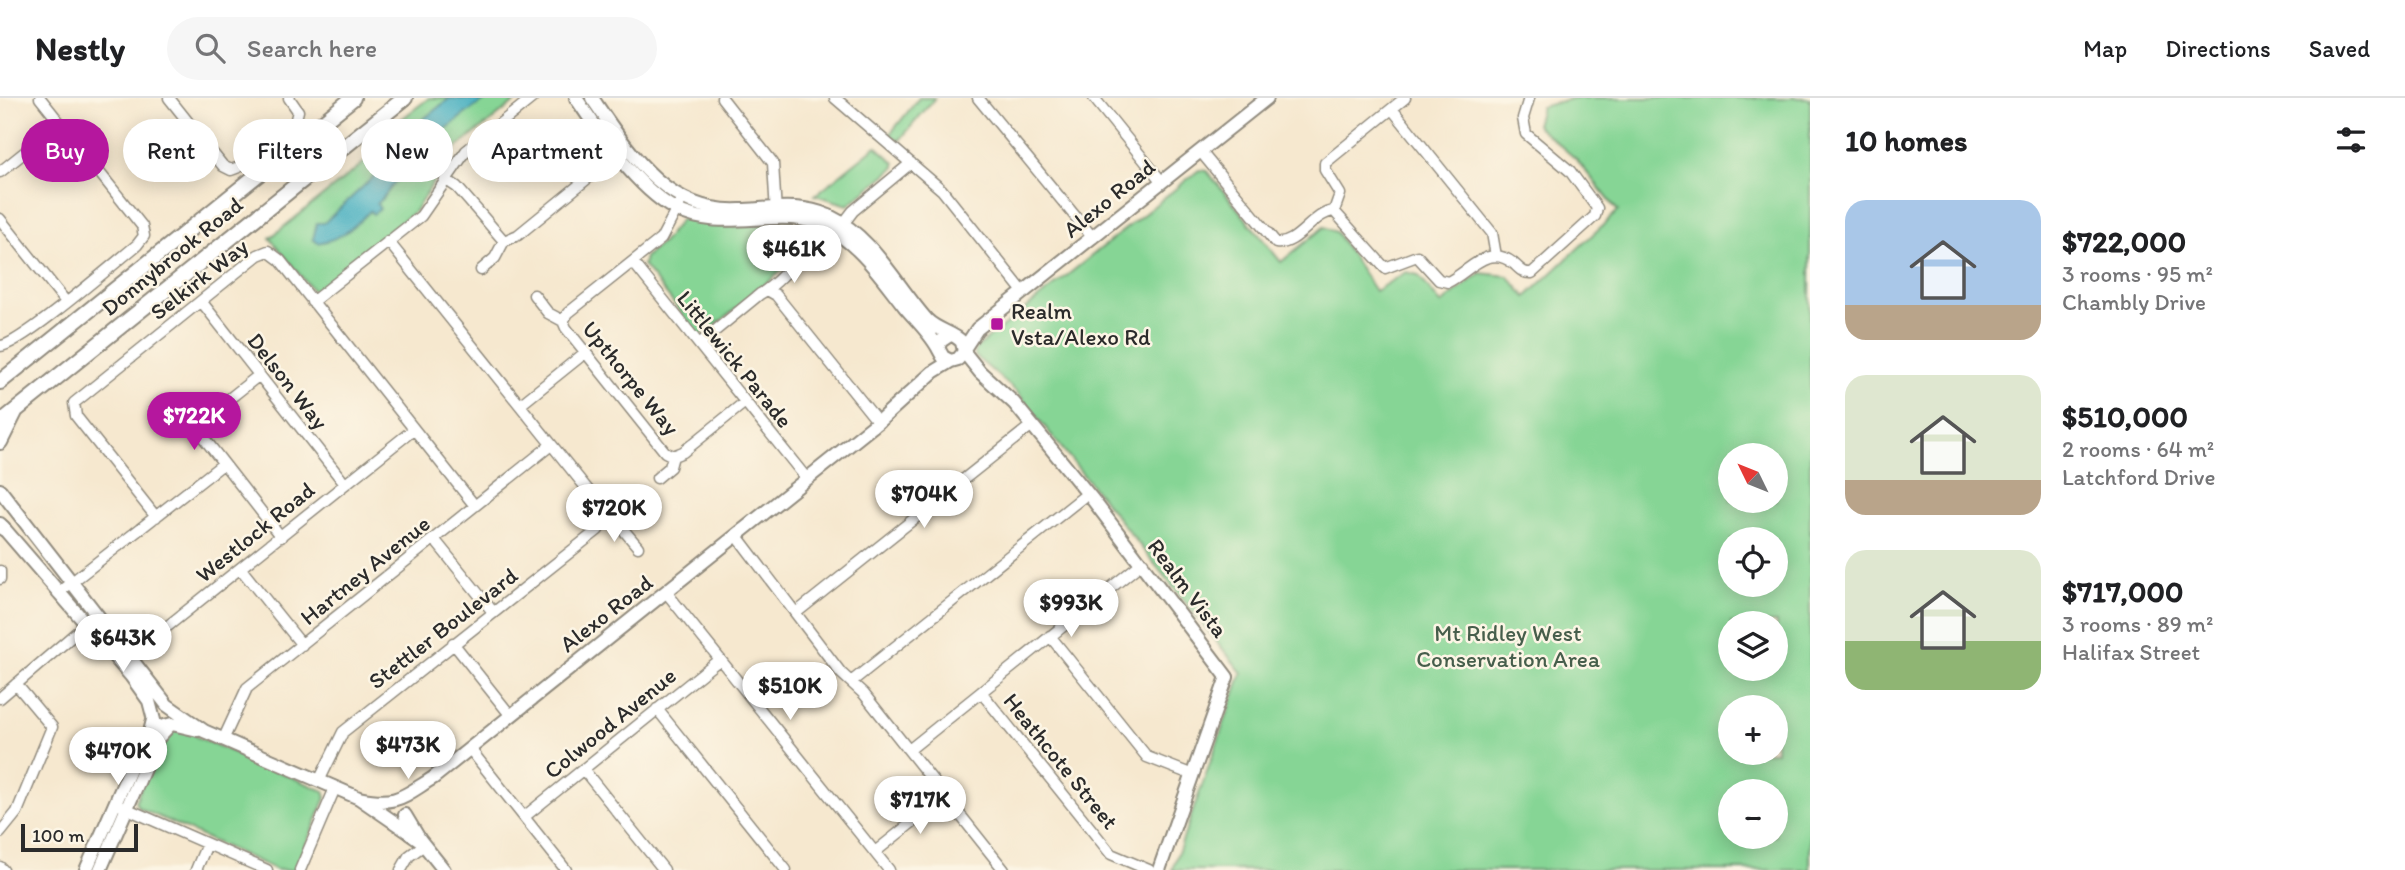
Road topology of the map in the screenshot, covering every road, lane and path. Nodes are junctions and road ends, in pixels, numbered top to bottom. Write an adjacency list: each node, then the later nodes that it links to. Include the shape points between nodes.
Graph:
1 (40, 98): 17 (street)
2 (169, 98): 3 (street, via 231,170 295,123 298,111)
3 (289, 98)
4 (353, 98): 59 (main road, Donnybrook Road)
5 (405, 98): 62 (main road, Donnybrook Road)
6 (531, 98): 24 (street, via 466,151)
7 (576, 98): 18 (street)
8 (592, 98): 19 (street)
9 (722, 98): 33 (street, via 773,163)
10 (835, 98): 23 (street)
11 (978, 98): 36 (street)
12 (1094, 98): 30 (street)
13 (1267, 98): 20 (street, Alexo Road)
14 (1405, 98): 16 (street)
15 (1529, 98): 39 (street, via 1523,124 1526,134 1570,171 1596,204 1597,213 1532,273)
16 (1392, 109): 32 (street, via 1325,163 1340,194); 39 (street, via 1492,233)
17 (56, 119)
18 (595, 119)
19 (604, 119)
20 (1200, 152): 30 (street, Alexo Road); 32 (street, via 1276,243 1288,241 1322,214)
21 (21, 155): 25 (street)
22 (627, 157): 31 (street, via 654,193)
23 (911, 163): 35 (street); 44 (street, via 942,190)
24 (453, 168)
25 (0, 172)
26 (107, 182): 47 (street, via 142,226 144,236)
27 (443, 182): 37 (street, via 421,216)
28 (450, 182): 38 (street)
29 (583, 182): 38 (street, via 518,235)
30 (1162, 182): 36 (street, Alexo Road)
31 (679, 204): 33 (street, via 718,220); 41 (street, Upthorpe Way, via 666,233)
32 (1334, 211): 39 (street, via 1385,268 1417,256 1439,280 1448,282 1482,258)
33 (776, 212): 35 (street, via 804,209); 54 (street, via 845,238)
34 (0, 219): 47 (street)
35 (843, 224): 51 (street, via 871,249 927,319)
36 (1093, 238): 44 (street, Alexo Road)
37 (388, 241): 48 (street); 61 (street)
38 (504, 241): 42 (street, via 495,258)
39 (1496, 256)
40 (798, 261): 43 (street)
41 (633, 262): 49 (street, Upthorpe Way); 52 (street, Littlewick Parade)
42 (481, 270)
43 (769, 291): 52 (street); 63 (street)
44 (1024, 293): 50 (street, Alexo Road)
45 (534, 295): 49 (street, Upthorpe Way, via 548,313)
46 (201, 301): 48 (street, Selkirk Way, via 268,251); 58 (street, Delson Way); 77 (street, Selkirk Way, via 74,404 76,416)
47 (66, 302): 53 (street, via 12,343)
48 (312, 302): 66 (street, Selkirk Way)
49 (563, 321): 55 (street, Upthorpe Way)
50 (977, 329): 51 (street, Alexo Road); 56 (street, Alexo Road)
51 (953, 336): 54 (street, via 941,341); 56 (street, via 962,342)
52 (699, 344): 60 (street, Littlewick Parade)
53 (0, 346)
54 (939, 351): 56 (street); 57 (street, Alexo Road)
55 (586, 352): 61 (street); 69 (street, Upthorpe Way, via 665,452)
56 (959, 356): 57 (street, Alexo Road); 65 (street, Realm Vista, via 1007,396)
57 (933, 372): 63 (street, Alexo Road)
58 (258, 376): 70 (street, via 200,427 203,439); 73 (street, Delson Way)
59 (0, 382)
60 (746, 402): 69 (street, Upthorpe Way); 72 (street, Littlewick Parade)
61 (520, 405): 68 (street)
62 (16, 411): 64 (main road, Donnybrook Road); 67 (main road)
63 (878, 422): 72 (street, Alexo Road)
64 (0, 423)
65 (1032, 425): 75 (street, Realm Vista); 92 (street)
66 (413, 430): 73 (street, Westlock Road); 76 (street, Selkirk Way)
67 (0, 442)
68 (551, 445): 76 (street, Hartney Avenue); 78 (street)
69 (673, 456): 71 (street, Upthorpe Way, via 670,467)
70 (223, 464): 77 (street); 81 (street)
71 (657, 478)
72 (807, 479): 80 (street, Alexo Road)
73 (345, 484): 81 (street, Westlock Road)
74 (0, 490): 88 (street)
75 (1088, 493): 84 (street, Realm Vista); 100 (street)
76 (475, 506): 82 (street, Hartney Avenue)
77 (156, 517): 88 (street)
78 (605, 517): 83 (street, via 616,520); 91 (street, Stettler Boulevard, via 598,530)
79 (1, 526): 90 (street)
80 (737, 536): 89 (street, Alexo Road); 92 (street)
81 (281, 537): 85 (street, Westlock Road)
82 (435, 539): 91 (street); 97 (street, Hartney Avenue)
83 (638, 547)
84 (1143, 562): 95 (street); 114 (street, Realm Vista, via 1227,677)
85 (241, 569): 97 (street); 99 (street, Westlock Road)
86 (0, 571): 87 (street)
87 (0, 579)
88 (72, 583): 90 (street); 93 (street)
89 (666, 592): 98 (street); 106 (street, Alexo Road)
90 (58, 593): 94 (street)
91 (493, 612): 96 (street, Stettler Boulevard)
92 (797, 612): 100 (street)
93 (97, 615): 94 (street); 99 (street)
94 (85, 624): 99 (street); 101 (street)
95 (1050, 636): 102 (street); 114 (street, via 1147,757)
96 (453, 643): 106 (street); 115 (street, Stettler Boulevard, via 343,732)
97 (302, 645): 110 (street, Hartney Avenue, via 244,692)
98 (720, 659): 105 (street, Colwood Avenue); 125 (street)
99 (126, 660): 104 (street); 107 (street)
100 (850, 682): 112 (street)
101 (16, 684): 103 (street); 122 (street, via 52,727 18,812)
102 (981, 692): 112 (street); 138 (street, Heathcote Street, via 1111,854)
103 (0, 698)
104 (170, 707): 107 (street, via 160,705); 108 (street, via 175,717); 109 (street)
105 (657, 709): 113 (street, Colwood Avenue); 135 (street)
106 (511, 716): 111 (street, Alexo Road)
107 (153, 717): 108 (street, via 161,727); 118 (street, via 149,736)
108 (170, 725): 109 (street); 119 (street, via 157,740)
109 (204, 731): 110 (street)
110 (223, 740): 115 (street)
111 (470, 749): 120 (street, Alexo Road); 121 (street)
112 (909, 750): 117 (street)
113 (583, 769): 121 (street, Colwood Avenue); 134 (street)
114 (1193, 775): 139 (street, Realm Vista)
115 (319, 781): 116 (street)
116 (335, 788): 120 (street); 130 (street)
117 (945, 796): 125 (street); 137 (street)
118 (114, 804): 119 (street); 126 (street)
119 (127, 809): 124 (street); 127 (street)
120 (396, 810): 123 (street)
121 (524, 817): 133 (street)
122 (0, 833)
123 (422, 842): 131 (street); 132 (street)
124 (207, 844): 128 (street); 129 (street)
125 (875, 852): 136 (street)
126 (86, 870)
127 (100, 870)
128 (196, 870)
129 (267, 870)
130 (300, 870)
131 (401, 870)
132 (444, 870)
133 (566, 870)
134 (664, 870)
135 (786, 870)
136 (889, 870)
137 (1004, 870)
138 (1149, 870)
139 (1159, 870)

